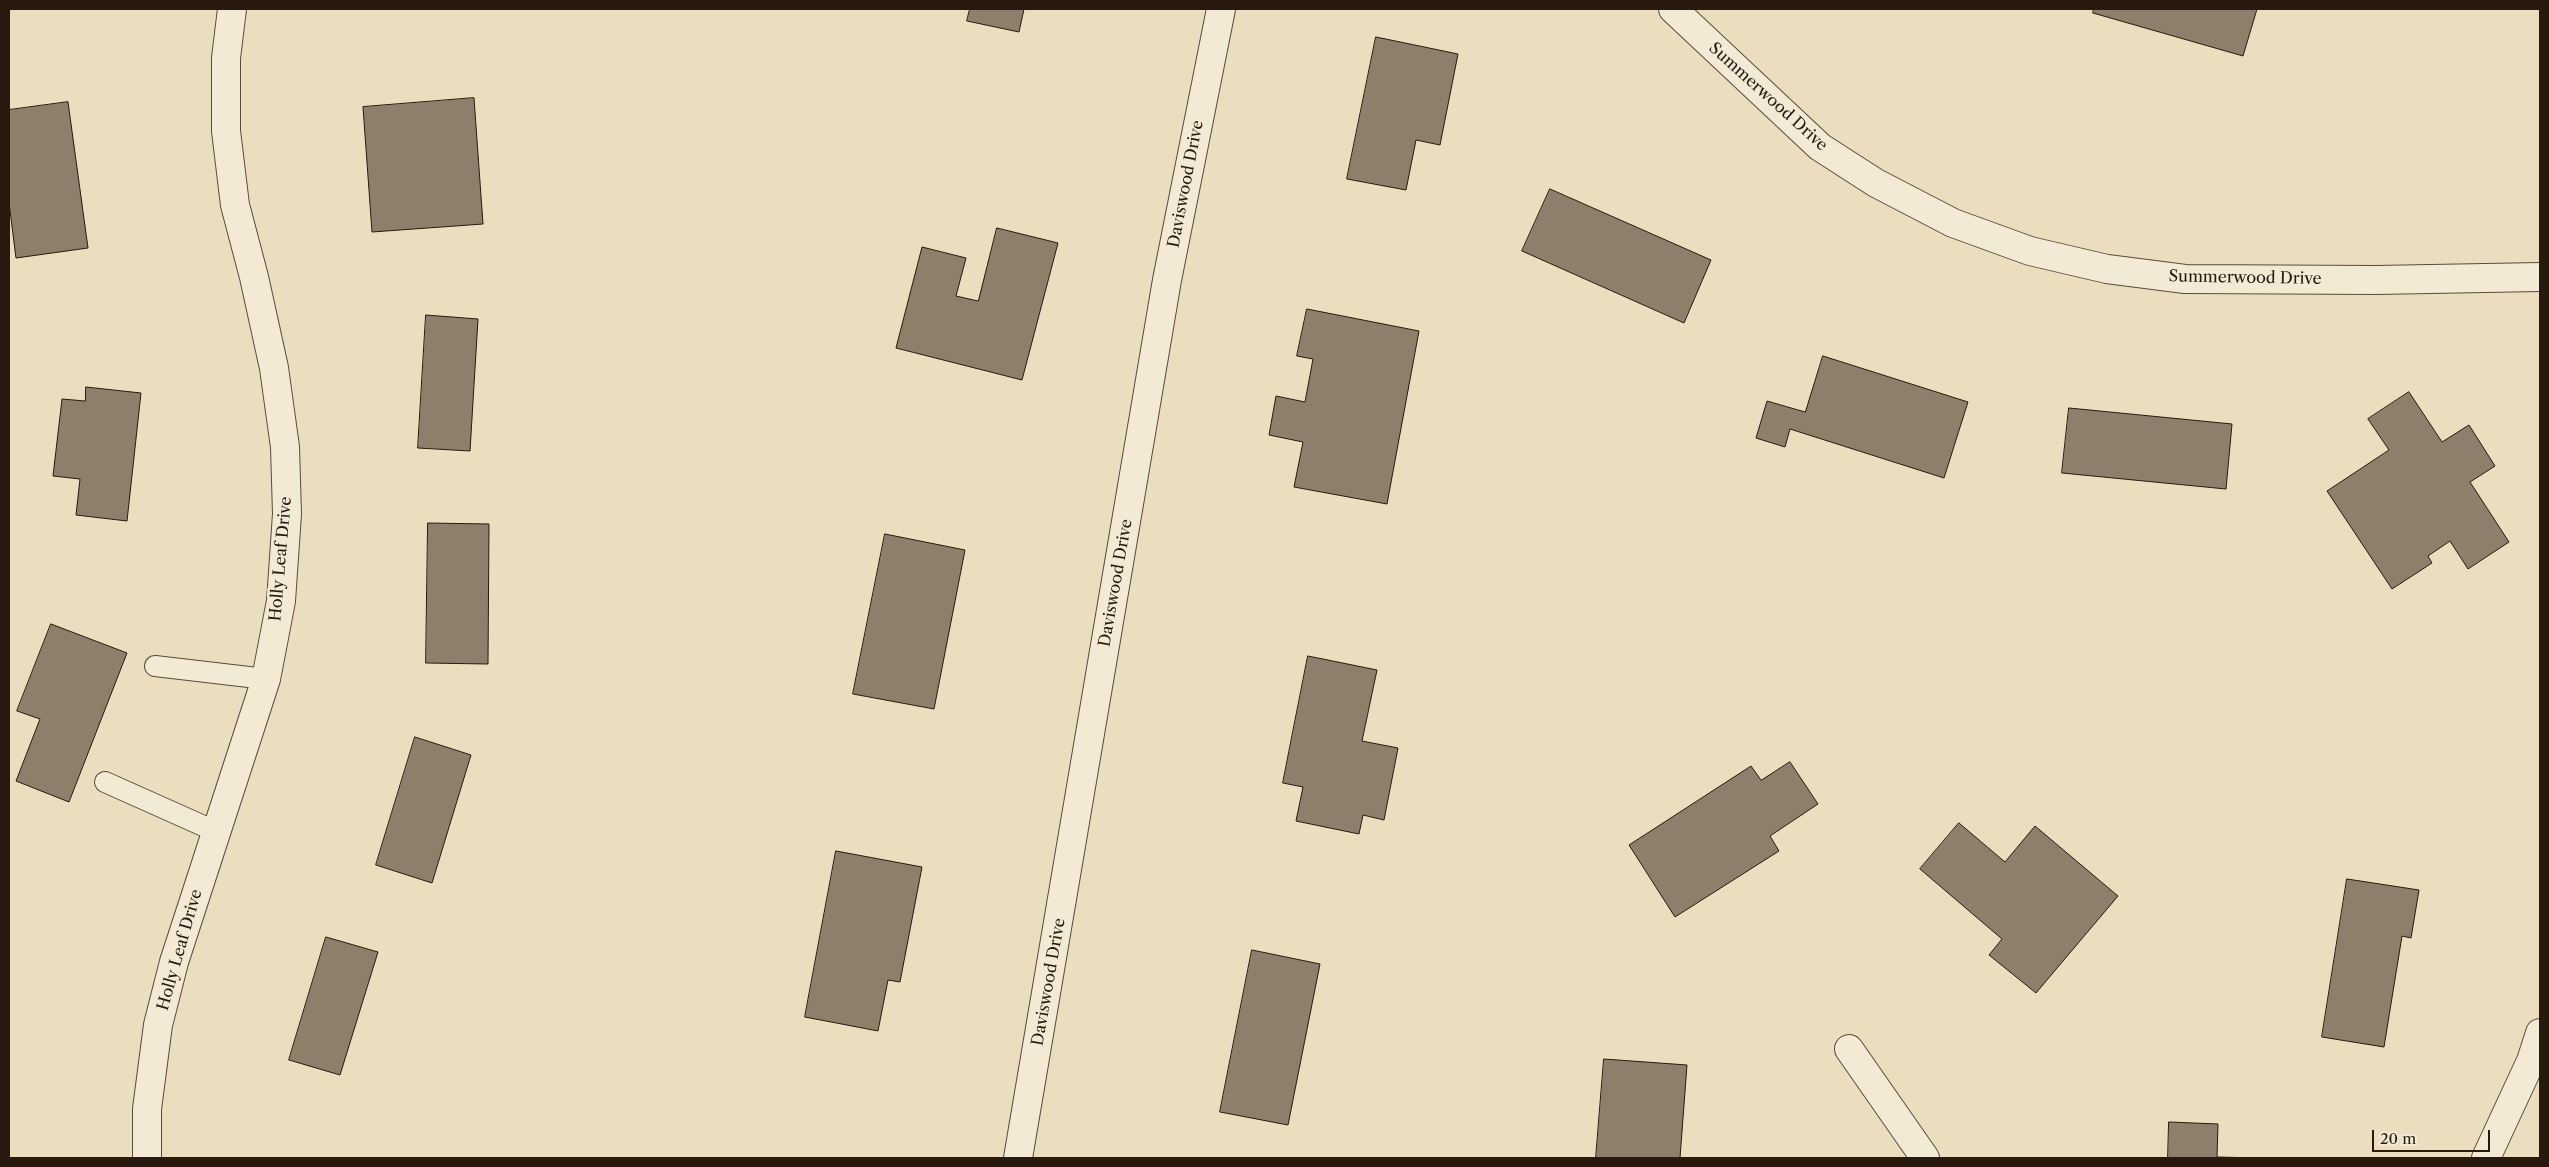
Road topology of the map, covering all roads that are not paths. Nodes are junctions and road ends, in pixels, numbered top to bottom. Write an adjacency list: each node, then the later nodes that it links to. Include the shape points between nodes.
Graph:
1 (232, 9): 6 (street, Holly Leaf Drive, via 226,58 226,131 235,205 274,368 285,447 287,514 281,601)
2 (1221, 9): 12 (street, Daviswood Drive, via 1167,280)
3 (1673, 9): 4 (street, Summerwood Drive, via 1820,147 1876,183 1953,223 2030,251 2107,269 2185,279)
4 (2540, 277)
5 (155, 666): 6 (lane)
6 (266, 679): 8 (street, Holly Leaf Drive)
7 (105, 782): 8 (lane)
8 (217, 832): 11 (street, Holly Leaf Drive, via 174,962 158,1024)
9 (2540, 1033): 14 (street, via 2531,1061)
10 (1849, 1049): 13 (street)
11 (146, 1158)
12 (1018, 1158)
13 (1925, 1158)
14 (2486, 1158)

